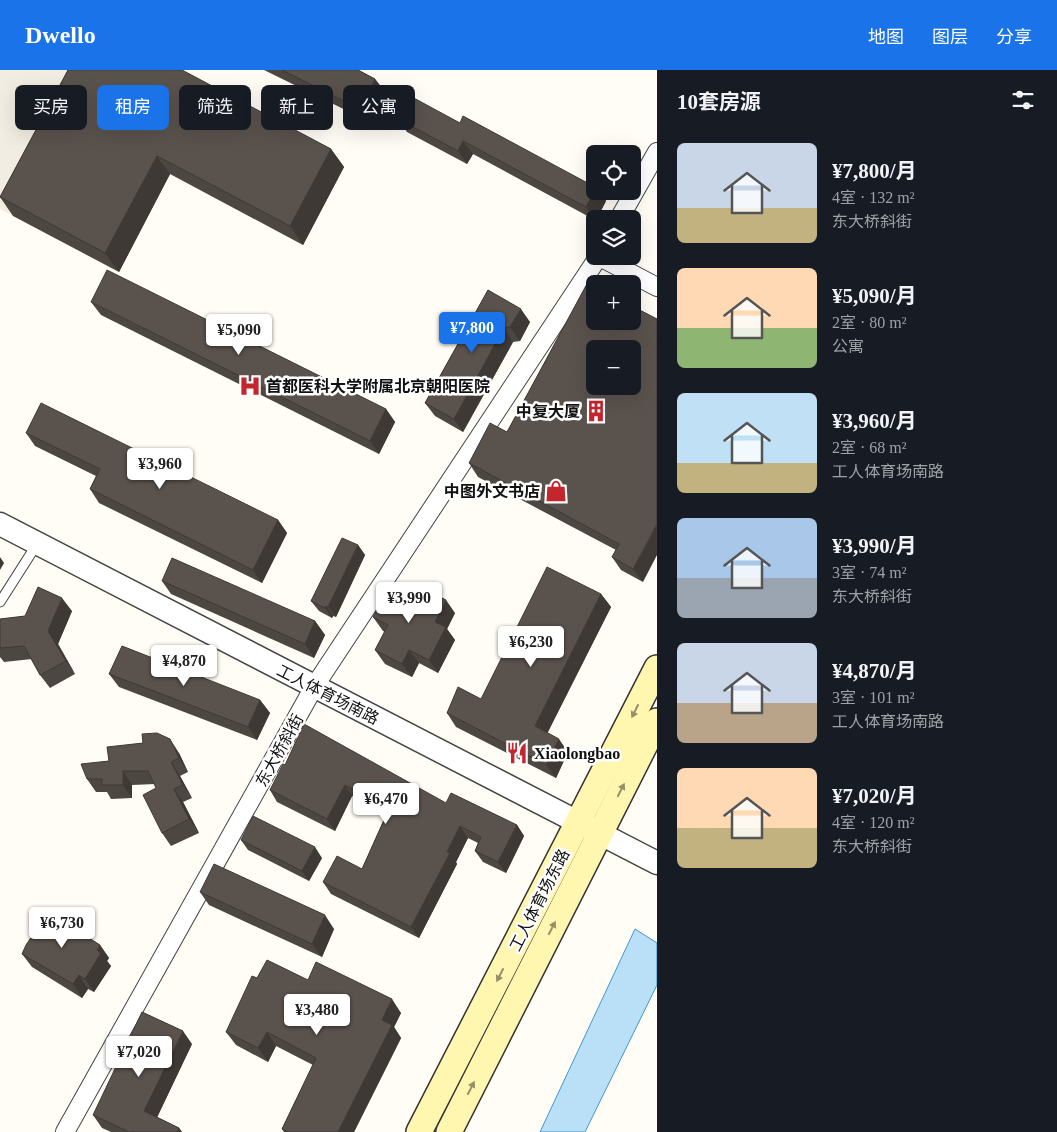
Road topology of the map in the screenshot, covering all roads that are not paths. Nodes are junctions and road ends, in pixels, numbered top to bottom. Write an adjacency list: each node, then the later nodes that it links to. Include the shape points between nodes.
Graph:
1 (657, 152): 2 (street)
2 (625, 210)
3 (592, 265): 10 (street, 东大桥斜街)
4 (615, 265): 5 (street)
5 (657, 287)
6 (0, 524): 7 (street, 工人体育场南路)
7 (38, 544): 8 (lane); 10 (street, 工人体育场南路)
8 (0, 602)
9 (657, 668): 12 (main road, 工人体育场东路, one-way to 12)
10 (314, 687): 12 (street, 工人体育场南路); 14 (street, 东大桥斜街)
11 (657, 721): 12 (main road, 工人体育场东路, one-way to 11)
12 (589, 828): 13 (street, 工人体育场南路); 15 (main road, 工人体育场东路, one-way to 15); 16 (main road, 工人体育场东路, one-way to 12)
13 (657, 863)
14 (65, 1132)
15 (419, 1132)
16 (448, 1132)

